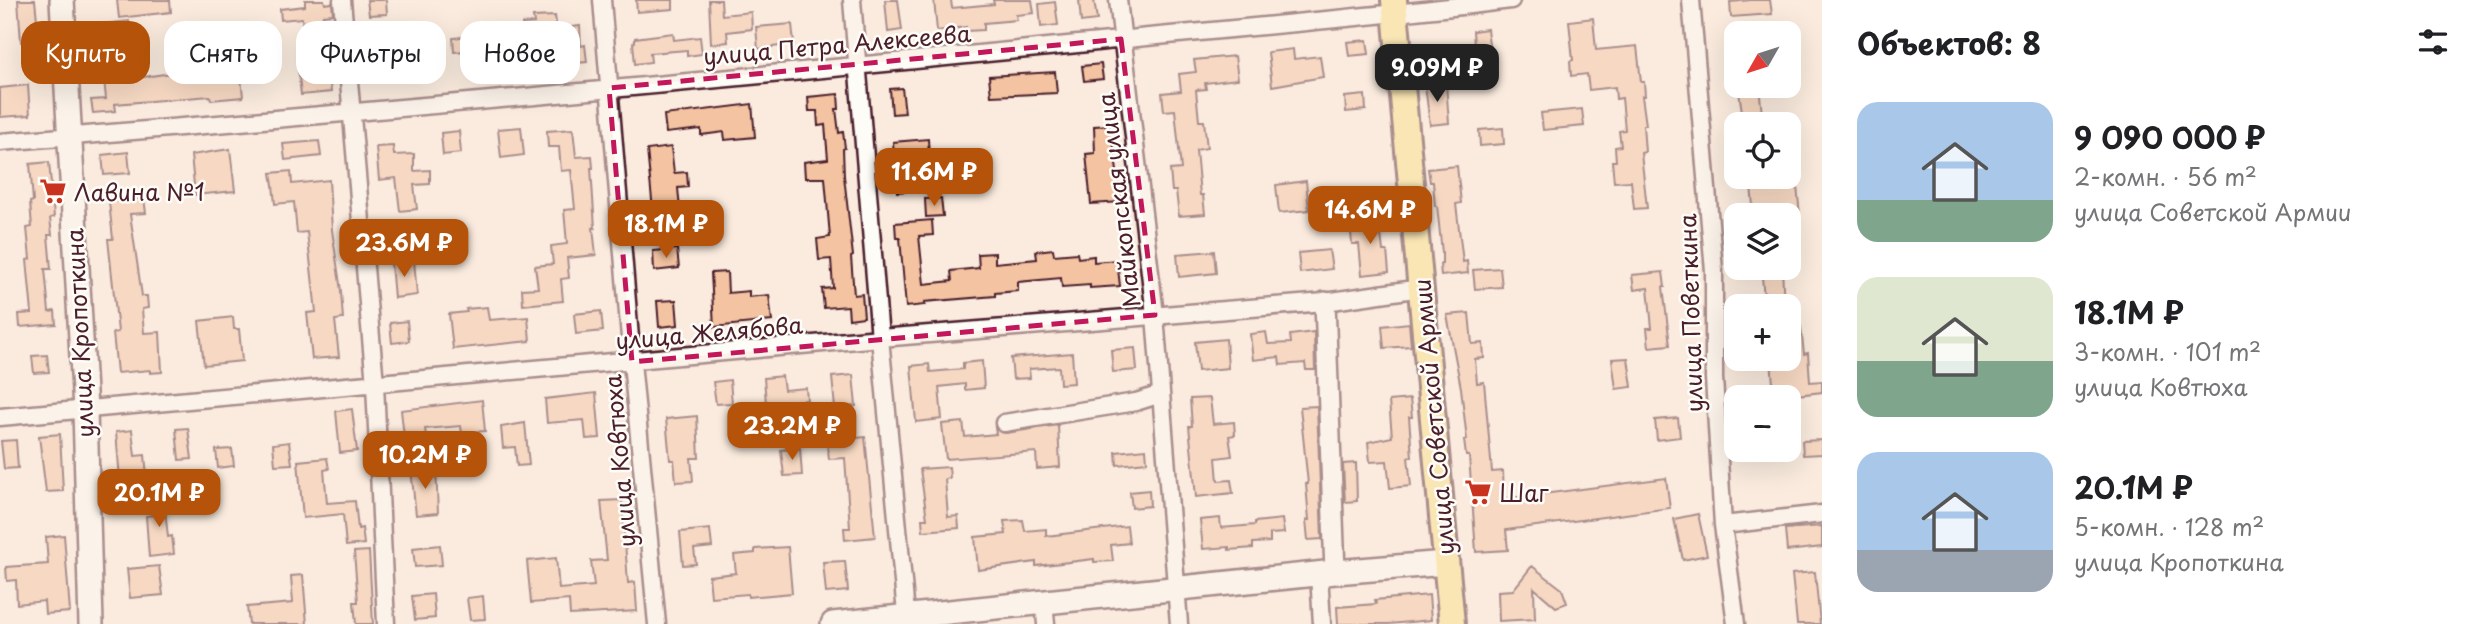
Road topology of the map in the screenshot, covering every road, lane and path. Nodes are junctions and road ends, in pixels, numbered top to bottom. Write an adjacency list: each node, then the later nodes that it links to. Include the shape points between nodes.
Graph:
1 (62, 0): 13 (main road, улица Кропоткина)
2 (342, 0): 12 (street)
3 (602, 0): 11 (street, улица Ковтюха)
4 (852, 0): 10 (street)
5 (1118, 0): 9 (street, Майкопская улица)
6 (1511, 0): 8 (street, улица Петра Алексеева)
7 (1691, 0): 26 (street, улица Поветкина, via 1714,271 1714,378)
8 (1394, 7): 9 (street, улица Петра Алексеева); 15 (main road, улица Советской Армии)
9 (1121, 40): 10 (street, улица Петра Алексеева); 17 (street, Майкопская улица)
10 (857, 66): 11 (street, улица Петра Алексеева); 18 (street)
11 (609, 88): 12 (street, улица Петра Алексеева); 19 (street, улица Ковтюха)
12 (351, 113): 13 (street, улица Петра Алексеева); 20 (street)
13 (68, 136): 14 (street, улица Петра Алексеева); 22 (main road, улица Кропоткина)
14 (0, 142)
15 (1421, 288): 16 (street, улица Желябова); 27 (main road, улица Советской Армии)
16 (1325, 302): 17 (street, улица Желябова); 28 (street)
17 (1155, 315): 18 (street, улица Желябова); 21 (street, Майкопская улица)
18 (880, 338): 19 (street, улица Желябова); 31 (street)
19 (632, 362): 20 (street, улица Желябова); 34 (street, улица Ковтюха)
20 (375, 384): 22 (street, улица Желябова); 33 (street)
21 (1161, 394): 24 (street); 29 (street, Майкопская улица)
22 (85, 410): 23 (street, улица Желябова); 32 (main road, улица Кропоткина)
23 (0, 417)
24 (1004, 424)
25 (1822, 513): 26 (street)
26 (1723, 525): 39 (street, улица Поветкина)
27 (1446, 563): 28 (main road); 38 (main road, улица Советской Армии)
28 (1327, 573): 29 (main road); 37 (street)
29 (1176, 589): 30 (main road); 36 (street, Майкопская улица)
30 (1045, 613): 31 (main road)
31 (907, 621): 35 (main road)
32 (91, 624)
33 (386, 624)
34 (657, 624)
35 (833, 624)
36 (1179, 624)
37 (1322, 624)
38 (1452, 624)
39 (1736, 624)

